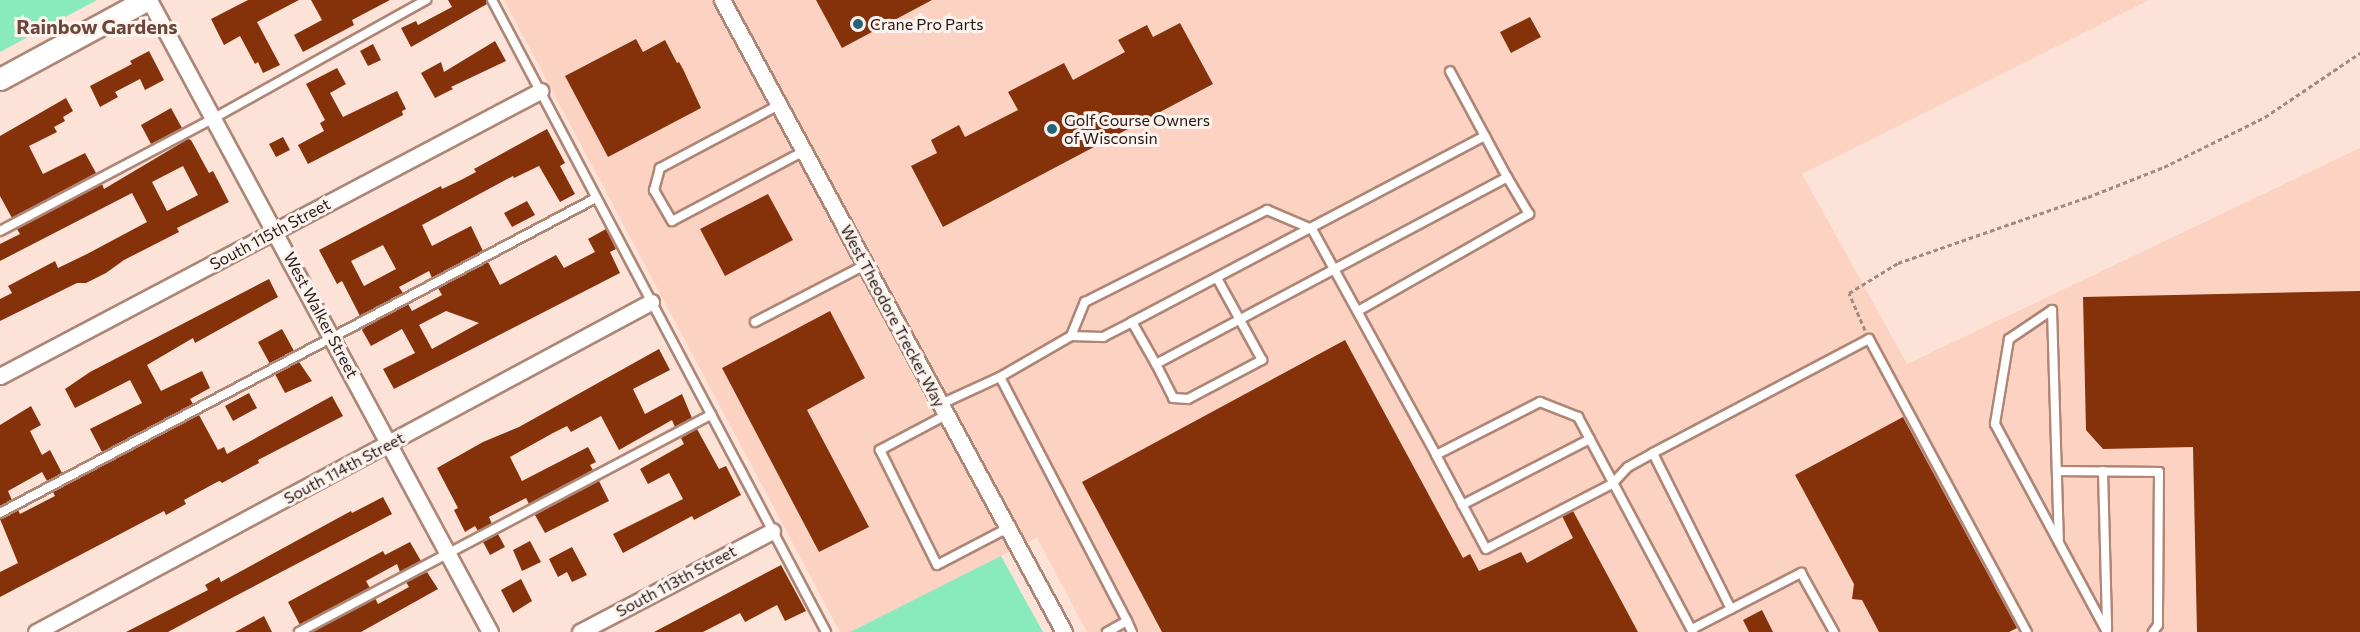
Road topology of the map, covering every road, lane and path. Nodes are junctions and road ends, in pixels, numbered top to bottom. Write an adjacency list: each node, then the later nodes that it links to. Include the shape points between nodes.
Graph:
1 (148, 0): 7 (street); 10 (street, West Walker Street)
2 (426, 0): 10 (lane)
3 (492, 0): 8 (lane)
4 (722, 0): 9 (street, West Theodore Trecker Way)
5 (2360, 53): 28 (path, via 2265,117 2164,167 1898,263 1849,293)
6 (1450, 70): 11 (lane)
7 (0, 78)
8 (540, 91): 14 (lane); 17 (street, South 115th Street)
9 (778, 105): 12 (street, West Theodore Trecker Way); 12 (lane, via 660,168 654,190 672,220)
10 (214, 118): 16 (lane); 17 (street, West Walker Street)
11 (1485, 136): 13 (lane); 15 (lane)
12 (804, 151): 18 (street, West Theodore Trecker Way)
13 (1508, 177): 19 (lane); 22 (lane, via 1529,214)
14 (596, 198): 21 (lane); 27 (lane)
15 (1311, 229): 19 (lane); 20 (lane); 26 (lane, via 1267,210 1086,302)
16 (0, 231)
17 (276, 232): 27 (street, West Walker Street); 30 (street, South 115th Street)
18 (865, 265): 24 (lane); 32 (street, West Theodore Trecker Way)
19 (1334, 270): 22 (lane); 23 (lane)
20 (1218, 278): 23 (lane); 25 (lane)
21 (651, 302): 33 (lane); 35 (street, South 114th Street)
22 (1358, 311): 37 (lane)
23 (1240, 320): 29 (lane); 29 (lane, via 1262,360 1188,399 1173,398)
24 (755, 322)
25 (1132, 322): 26 (lane, via 1103,337); 29 (lane)
26 (1071, 336): 31 (lane)
27 (333, 338): 35 (street, West Walker Street); 42 (lane)
28 (1869, 339): 36 (lane); 59 (lane)
29 (1156, 364)
30 (0, 376)
31 (1000, 376): 32 (lane); 48 (lane)
32 (944, 410): 43 (street, West Theodore Trecker Way); 43 (lane, via 880,450 937,566)
33 (711, 414): 44 (lane); 46 (lane)
34 (1590, 439): 37 (lane, via 1578,417 1540,402); 40 (lane); 41 (lane)
35 (389, 444): 46 (street, West Walker Street); 50 (street, South 114th Street)
36 (1653, 453): 40 (lane, via 1628,467); 47 (lane)
37 (1436, 455): 41 (lane)
38 (2057, 471): 39 (lane); 45 (lane); 45 (lane, via 2052,310 2009,339 1995,424)
39 (2103, 471): 60 (lane); 61 (lane, via 2158,472 2158,625)
40 (1612, 484): 41 (lane, via 1486,549); 49 (lane)
41 (1462, 505)
42 (0, 513)
43 (1008, 528): 55 (street, West Theodore Trecker Way)
44 (772, 531): 53 (street, South 113th Street); 54 (lane)
45 (2059, 544): 60 (lane)
46 (448, 553): 51 (lane); 52 (street, West Walker Street)
47 (1731, 609): 49 (lane); 58 (lane, via 1801,573)
48 (1127, 621): 56 (lane); 57 (lane)
49 (1692, 631)
50 (36, 632)
51 (299, 632)
52 (490, 632)
53 (580, 632)
54 (826, 632)
55 (1064, 632)
56 (1107, 632)
57 (1132, 632)
58 (1834, 632)
59 (2027, 632)
60 (2107, 632)
61 (2153, 632)

